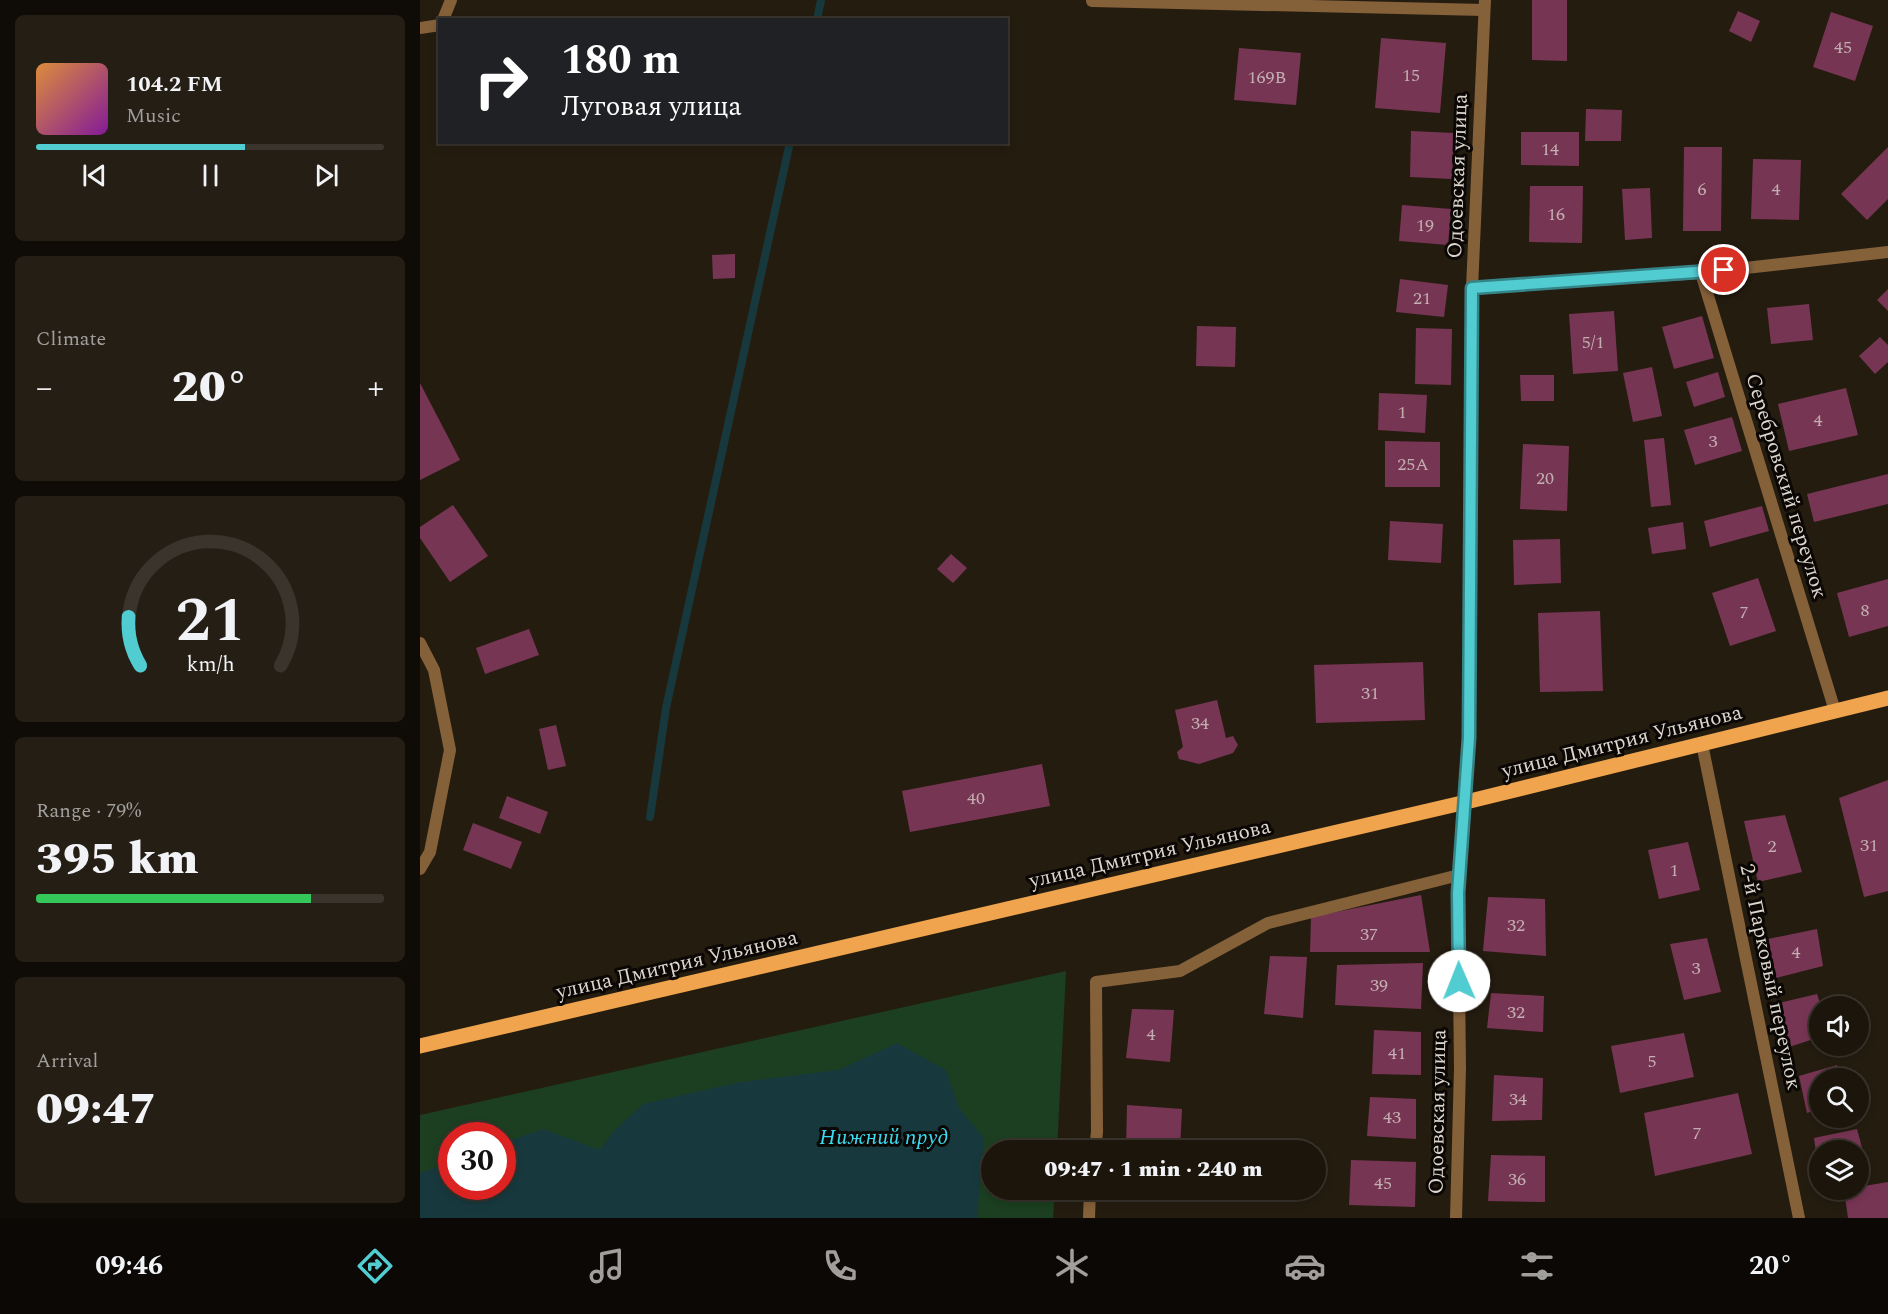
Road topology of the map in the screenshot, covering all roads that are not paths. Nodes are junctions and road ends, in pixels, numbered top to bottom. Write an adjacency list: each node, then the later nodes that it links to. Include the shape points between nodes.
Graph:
1 (451, 0): 4 (street)
2 (1092, 1): 3 (street)
3 (1484, 5): 9 (street, Одоевская улица)
4 (444, 18)
5 (438, 25): 6 (street)
6 (420, 28)
7 (1888, 252): 8 (street)
8 (1701, 273): 9 (street); 12 (street, Серебровский переулок)
9 (1472, 288): 14 (street, Одоевская улица)
10 (420, 643): 15 (street, via 434,670 450,750 430,852)
11 (1888, 698): 12 (main road, улица Дмитрия Ульянова)
12 (1835, 711): 13 (main road, улица Дмитрия Ульянова)
13 (1702, 744): 14 (main road, улица Дмитрия Ульянова); 22 (street, 2-й Парковый переулок)
14 (1466, 802): 16 (street, Одоевская улица); 17 (main road, улица Дмитрия Ульянова)
15 (420, 869)
16 (1459, 875): 18 (street, via 1268,923 1180,971 1096,981); 21 (street, Одоевская улица)
17 (420, 1046)
18 (1095, 1140)
19 (1090, 1200): 20 (street)
20 (1089, 1218)
21 (1456, 1218)
22 (1799, 1218)

